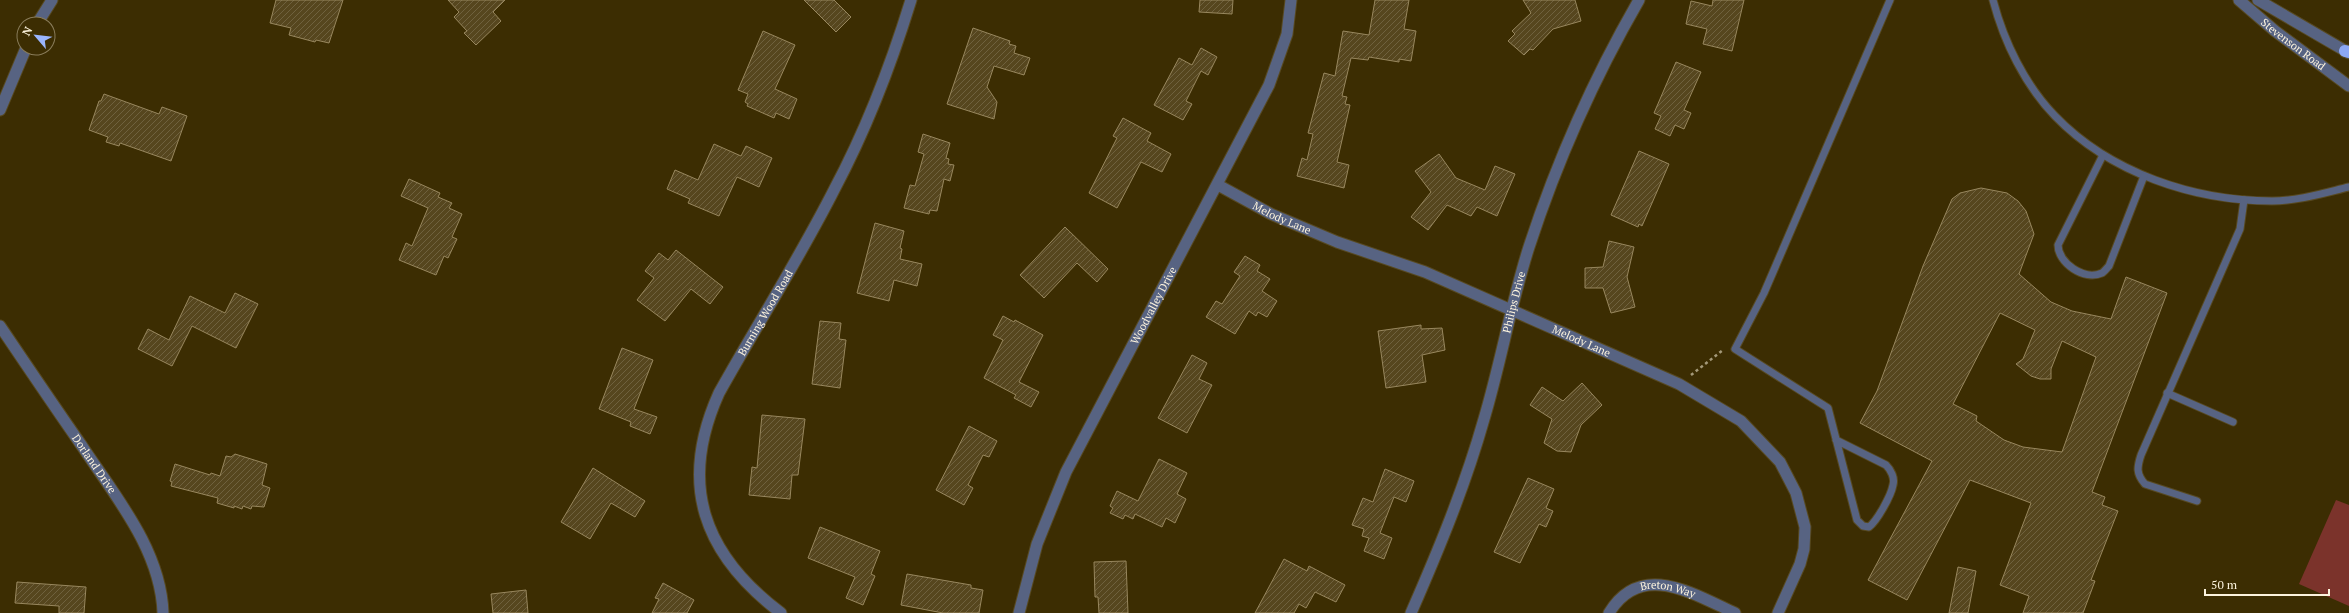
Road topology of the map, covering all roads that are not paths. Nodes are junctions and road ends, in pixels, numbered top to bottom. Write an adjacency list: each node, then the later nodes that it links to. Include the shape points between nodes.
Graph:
1 (52, 0): 9 (street)
2 (911, 0): 26 (street, Burning Wood Road, via 895,52 856,145 834,191 719,393 709,415 704,435 699,480 702,501 716,544 738,575)
3 (1291, 0): 16 (street, Woodvalley Drive, via 1287,34 1280,58)
4 (1639, 0): 19 (street, Philips Drive, via 1587,101 1562,159 1530,247)
5 (1890, 0): 23 (lane, via 1764,293 1735,349 1828,408)
6 (1993, 0): 14 (lane, via 2011,51 2032,86 2055,116)
7 (2239, 0): 12 (street, Stevenson Road, via 2275,31)
8 (2258, 0): 10 (street, Stevenson Road)
9 (42, 16)
10 (2348, 52)
11 (23, 56): 13 (street)
12 (2349, 86)
13 (0, 110)
14 (2103, 155): 15 (lane); 15 (lane, via 2058,245 2061,258 2072,268 2093,274 2102,273 2109,266)
15 (2144, 176): 18 (lane, via 2207,196)
16 (1218, 185): 19 (street, Melody Lane, via 1307,230 1425,272); 27 (street, Woodvalley Drive, via 1066,472 1037,544)
17 (2349, 187): 18 (lane, via 2306,197 2273,201)
18 (2244, 200): 21 (lane, via 2240,229)
19 (1511, 310): 28 (street, Philips Drive, via 1473,458 1446,535); 31 (street, Melody Lane, via 1679,384 1741,421 1780,462 1796,493 1805,527 1800,564)
20 (0, 326): 25 (street, Dorland Drive, via 133,524 154,569 163,597)
21 (2167, 393): 22 (lane); 24 (lane, via 2137,469 2145,484)
22 (2233, 422)
23 (1836, 440): 23 (lane, via 1857,520 1863,526 1869,527 1875,523 1893,485 1890,470 1886,465)
24 (2197, 501)
25 (163, 613)
26 (781, 613)
27 (1019, 613)
28 (1411, 613)
29 (1609, 613): 30 (street, Breton Way, via 1618,598 1629,590 1644,585 1661,584 1679,587)
30 (1735, 613)
31 (1778, 613)

